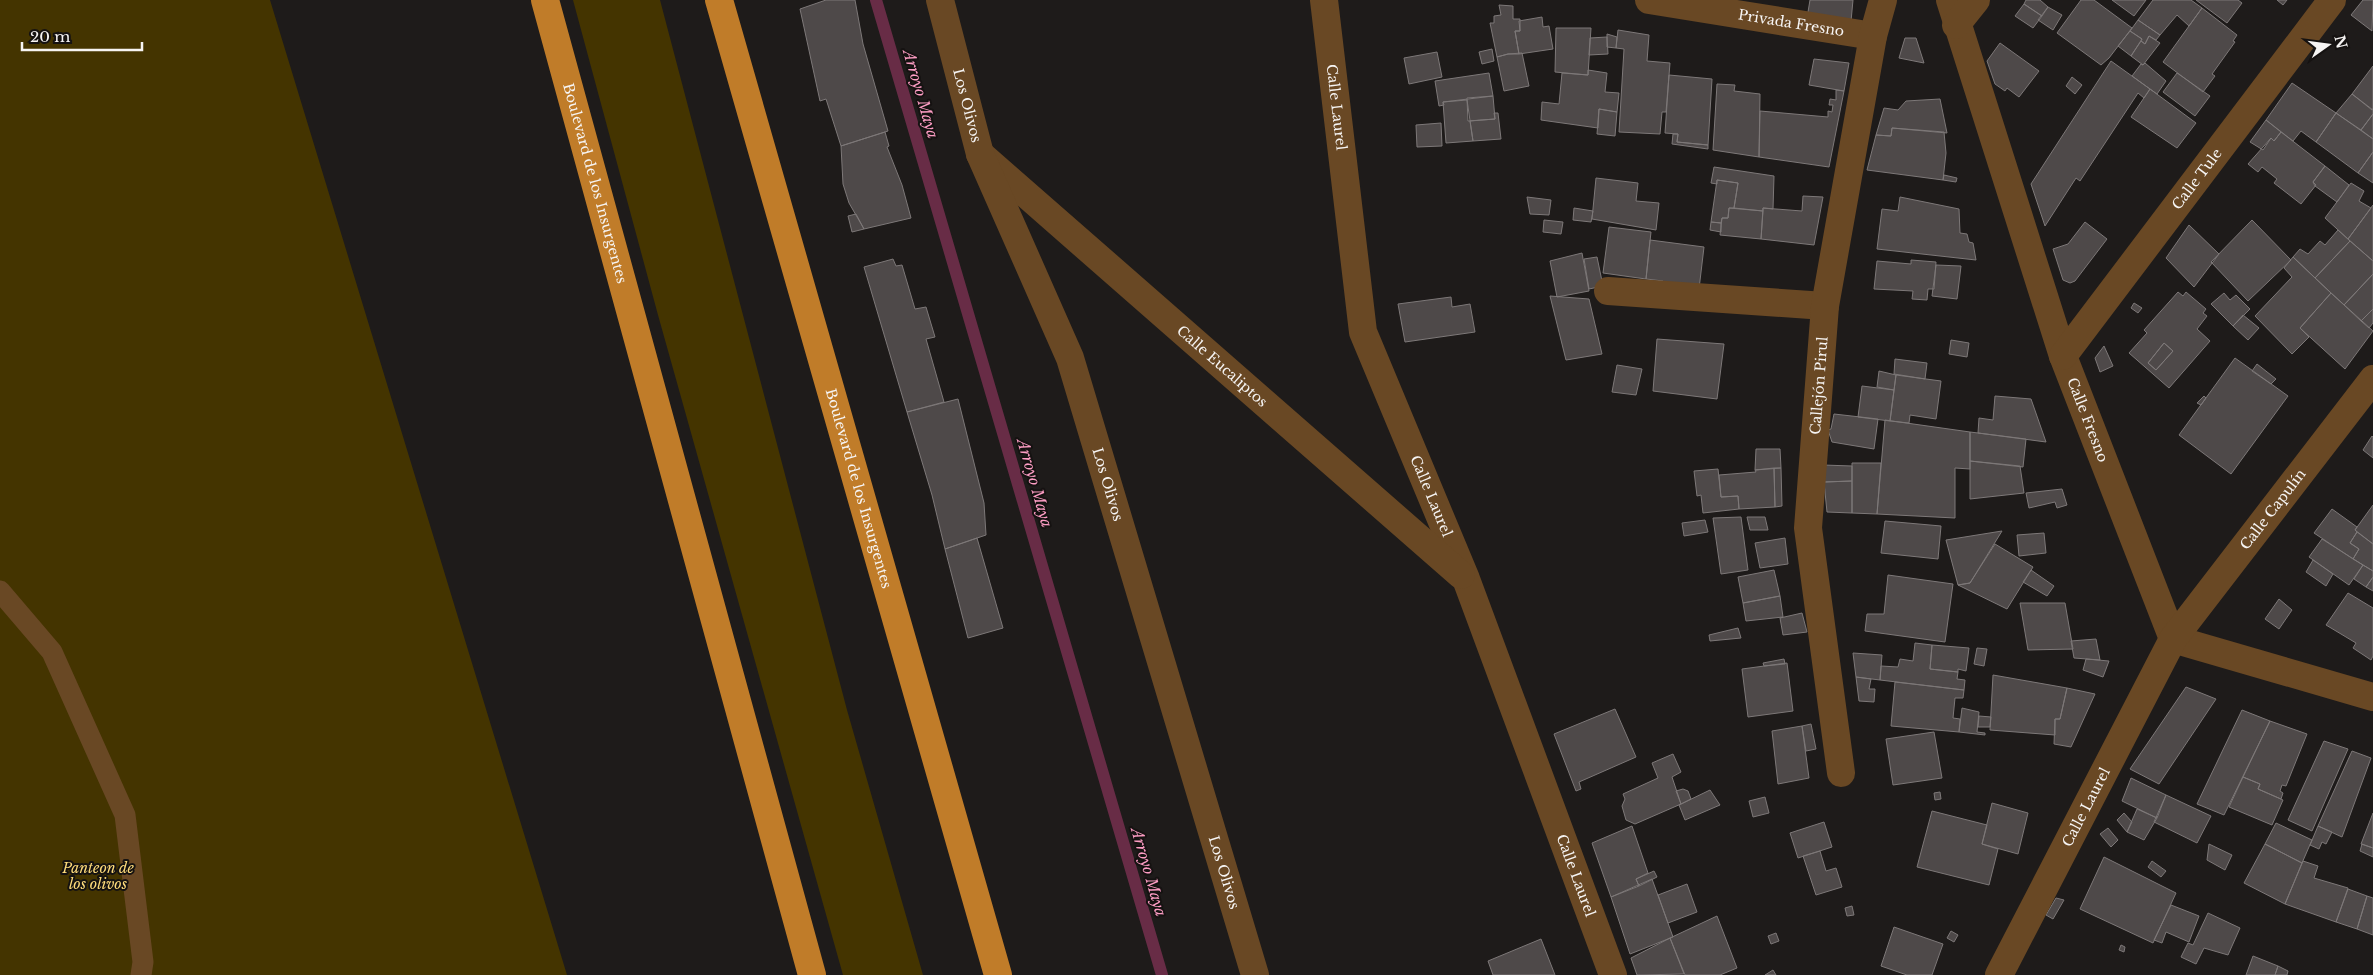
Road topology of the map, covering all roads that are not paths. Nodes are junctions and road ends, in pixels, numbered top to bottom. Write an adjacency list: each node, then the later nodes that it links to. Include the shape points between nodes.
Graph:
1 (545, 0): 22 (highway, Boulevard de los Insurgentes)
2 (719, 0): 23 (highway, Boulevard de los Insurgentes)
3 (940, 0): 11 (street, Los Olivos)
4 (1324, 0): 16 (street, Calle Laurel, via 1362,332)
5 (1649, 0): 10 (street, Privada Fresno)
6 (1883, 0): 10 (street, Callejón Pirul)
7 (1976, 0): 9 (street)
8 (2332, 0): 14 (street, Calle Tule)
9 (1953, 13): 14 (street, Calle Fresno)
10 (1874, 36): 13 (street, Callejón Pirul)
11 (980, 154): 16 (street, Calle Eucaliptos); 24 (street, Los Olivos, via 1070,358)
12 (1608, 291): 13 (street)
13 (1825, 306): 20 (street, Callejón Pirul, via 1808,528)
14 (2063, 356): 18 (street, Calle Fresno)
15 (2373, 379): 18 (street, Calle Capulín)
16 (1466, 579): 25 (street, Calle Laurel)
17 (0, 591): 21 (lane, via 52,652 125,815)
18 (2173, 639): 19 (street); 26 (street, Calle Laurel)
19 (2373, 697)
20 (1841, 773)
21 (145, 971)
22 (812, 975)
23 (998, 975)
24 (1255, 975)
25 (1613, 975)
26 (1999, 975)

